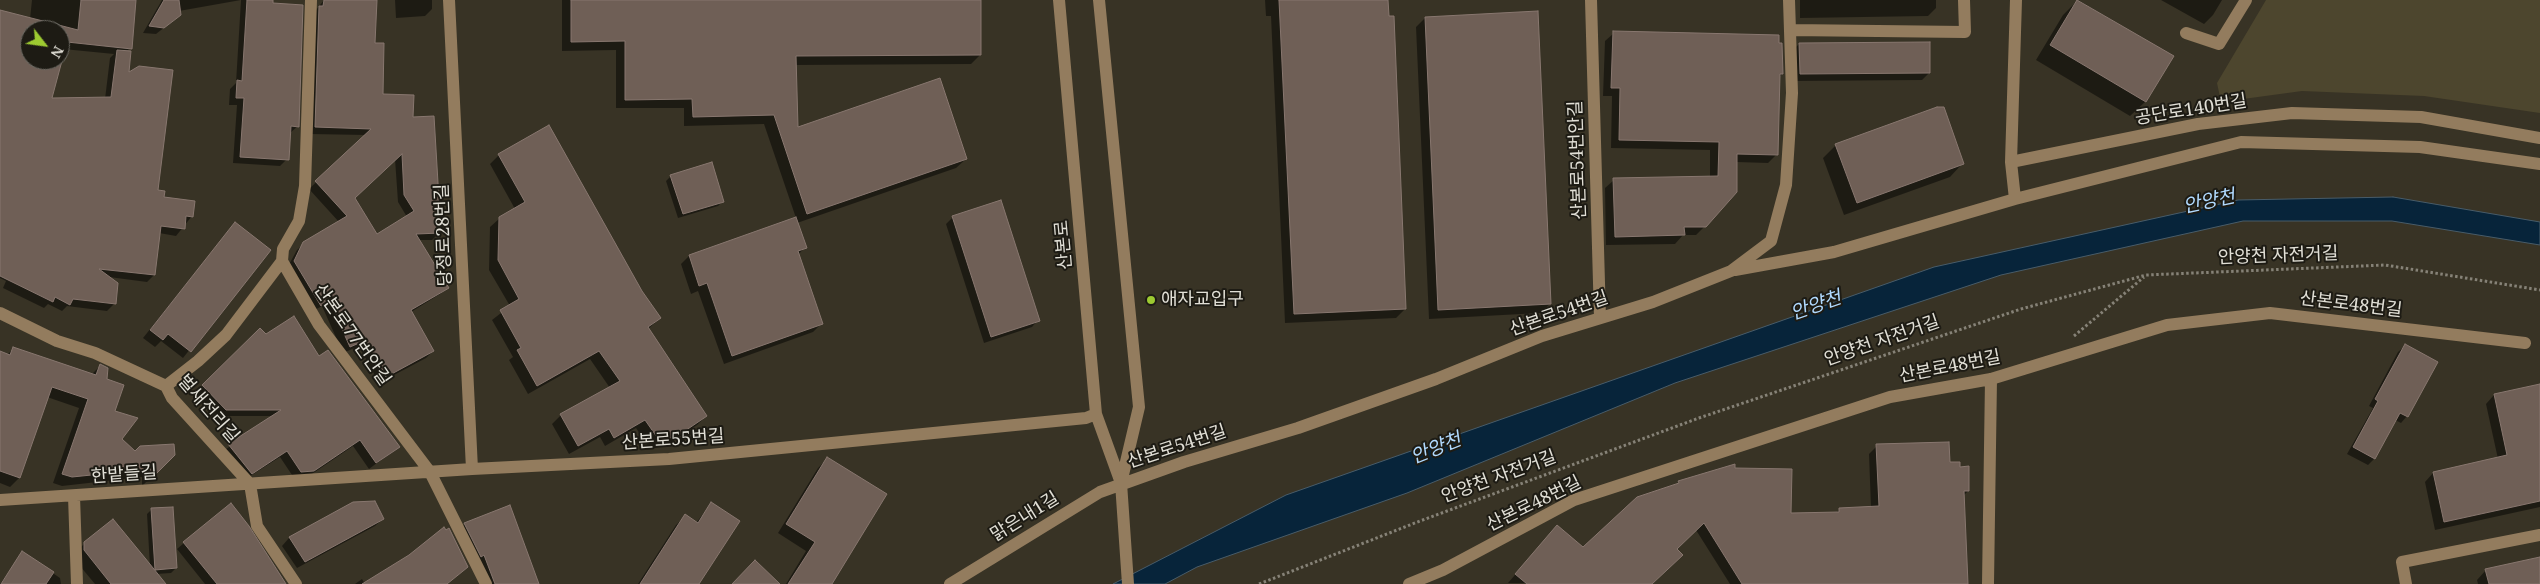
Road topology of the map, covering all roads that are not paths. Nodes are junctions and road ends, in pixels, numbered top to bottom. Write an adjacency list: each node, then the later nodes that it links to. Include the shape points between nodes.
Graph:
1 (312, 0): 16 (street, via 305,186 299,221 283,249)
2 (449, 0): 24 (street, 당정로28번길)
3 (1059, 0): 23 (street, 산본로)
4 (1099, 0): 26 (street, 산본로, via 1139,407)
5 (1591, 0): 19 (street, 산본로54번안길)
6 (1789, 0): 10 (street, 산본로54번길)
7 (1964, 0): 10 (street, via 1965,32)
8 (2016, 0): 13 (street)
9 (2246, 0): 11 (street, via 2218,44)
10 (1790, 30): 17 (street, 산본로54번길, via 1792,93 1786,184 1771,241)
11 (2186, 33)
12 (2540, 138): 13 (street, 공단로140번길, via 2421,117 2292,113 2198,124)
13 (2011, 162): 15 (street)
14 (2540, 164): 15 (street, via 2420,147 2241,142)
15 (2015, 199): 17 (street, via 1834,252)
16 (282, 261): 22 (street, via 226,335); 25 (street, 산본로77번안길, via 319,326)
17 (1731, 271): 19 (street, 산본로54번길, via 1653,302)
18 (0, 313): 22 (street, 벌새전리길, via 57,341 95,353)
19 (1600, 318): 26 (street, 산본로54번길, via 1542,336 1436,379 1298,428)
20 (2525, 343): 21 (street, 산본로48번길, via 2270,313 2167,325)
21 (1990, 379): 36 (street, 산본로48번길, via 1890,397 1574,500 1443,570); 37 (street)
22 (166, 386): 27 (street, 벌새전리길, via 172,398)
23 (1096, 414): 24 (street, 산본로55번길, via 1086,418 669,459); 26 (street, 산본로)
24 (472, 470): 25 (street, 산본로55번길)
25 (430, 472): 27 (street, 산본로55번길); 33 (street, 산본로77번안길)
26 (1121, 483): 34 (street, 맑은내1길, via 1100,492); 35 (street, 산본로)
27 (250, 484): 28 (street, 한밭들길); 32 (street, via 257,526)
28 (74, 496): 29 (street, 한밭들길); 31 (street)
29 (0, 500)
30 (2540, 535): 38 (street, via 2402,562)
31 (77, 584)
32 (296, 584)
33 (486, 584)
34 (950, 584)
35 (1128, 584)
36 (1409, 584)
37 (1988, 584)
38 (2406, 584)

